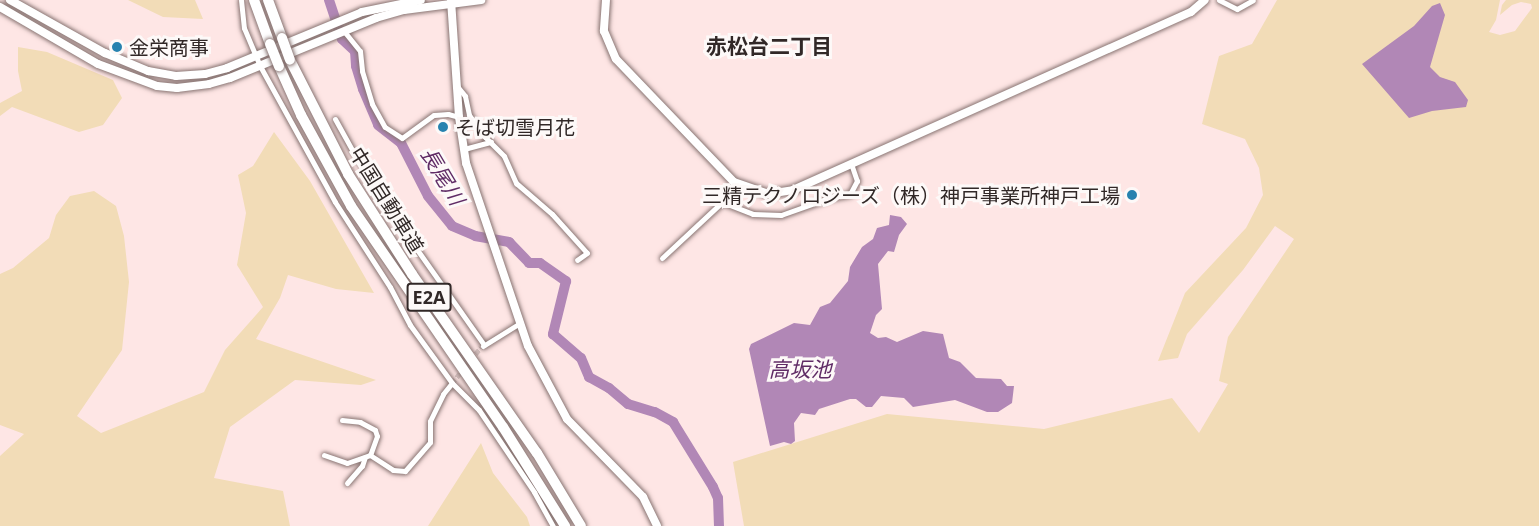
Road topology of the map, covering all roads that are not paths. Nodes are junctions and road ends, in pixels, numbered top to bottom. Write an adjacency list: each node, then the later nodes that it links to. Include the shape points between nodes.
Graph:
1 (10, 0): 14 (street, via 105,53 148,71 176,76 205,74)
2 (241, 0): 14 (street, via 244,28)
3 (254, 0): 31 (highway, 中国自動車道 / E2A, bridge, via 301,114 351,206 503,427)
4 (268, 0): 32 (highway, 中国自動車道 / E2A, bridge, via 290,60 348,174 412,274 537,453)
5 (421, 0): 14 (street, via 362,12)
6 (481, 0): 11 (street)
7 (606, 0): 21 (street, via 604,31 616,59 734,182 756,192 782,193)
8 (1205, 0): 21 (street, via 1191,12)
9 (1219, 0): 10 (street, via 1237,9)
10 (1253, 0)
11 (451, 3): 13 (street, via 404,10); 16 (street)
12 (0, 7): 15 (street, via 98,64 157,86 209,84)
13 (343, 30): 15 (street); 17 (street, via 360,51 372,104 385,127 402,138 434,115)
14 (256, 56): 15 (street)
15 (260, 66): 25 (street, via 295,133 410,325)
16 (457, 86): 17 (street); 19 (street, via 465,96 468,115)
17 (459, 117): 20 (street)
18 (335, 119): 24 (street, via 483,346)
19 (491, 142): 20 (street); 23 (street, via 504,156 524,193 552,214 587,253)
20 (464, 149): 24 (street)
21 (851, 164): 22 (street, via 857,181 850,194 781,215 753,214 722,202)
22 (662, 258)
23 (577, 260)
24 (520, 323): 33 (street, via 567,419 643,497)
25 (452, 383): 28 (street, via 430,421 430,442 405,471 393,470); 30 (street, via 479,410)
26 (342, 420): 28 (street, via 360,422 375,430 377,436)
27 (324, 455): 28 (street, via 347,463)
28 (367, 456): 29 (street)
29 (347, 483)
30 (553, 526)
31 (565, 526)
32 (580, 526)
33 (657, 526)

